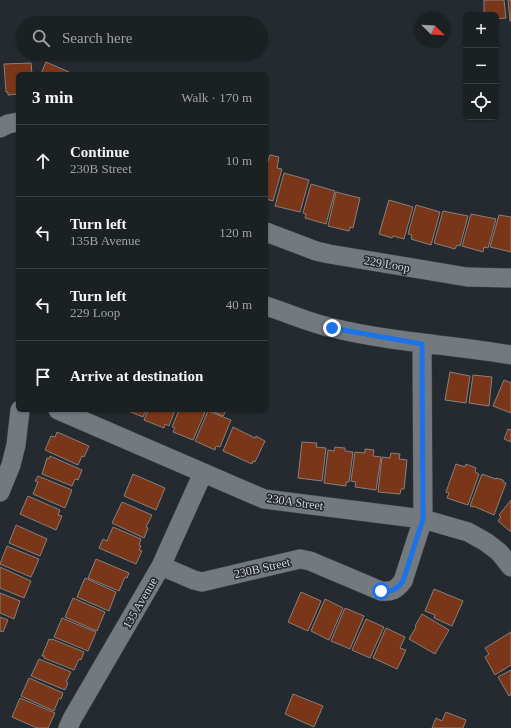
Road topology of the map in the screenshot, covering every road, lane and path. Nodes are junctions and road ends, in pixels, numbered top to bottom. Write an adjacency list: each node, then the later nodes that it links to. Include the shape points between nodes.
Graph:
1 (16, 122): 2 (street)
2 (0, 128)
3 (268, 233): 4 (street, 229 Loop, via 329,254 467,277)
4 (511, 278)
5 (268, 307): 6 (street, via 332,328)
6 (422, 344): 7 (street); 12 (street)
7 (511, 355)
8 (20, 412): 11 (street, via 13,459)
9 (63, 412): 10 (street, 230A Street)
10 (203, 473): 12 (street, 230A Street, via 264,499); 13 (street, 135 Avenue)
11 (0, 492)
12 (423, 519): 13 (street, 230B Street, via 403,581 397,589 390,592 381,591 310,560 300,559 202,582); 14 (street, 230A Street, via 468,532 500,552)
13 (161, 566): 15 (street, 135 Avenue)
14 (511, 567)
15 (68, 728)

